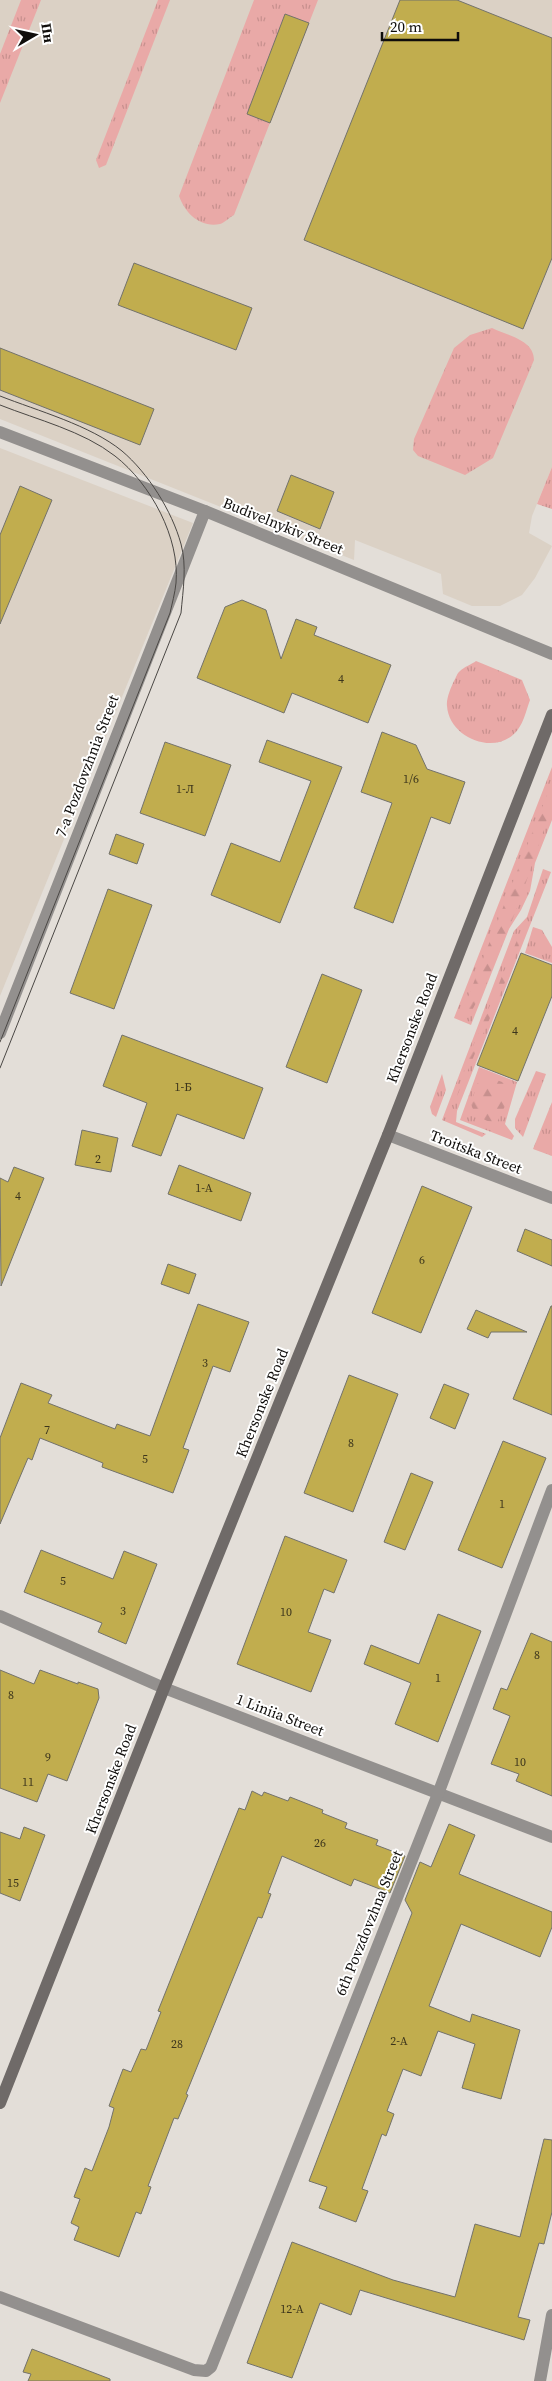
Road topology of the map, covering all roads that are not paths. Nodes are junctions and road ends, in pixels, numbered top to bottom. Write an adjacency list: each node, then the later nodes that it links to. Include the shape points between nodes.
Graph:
1 (0, 432): 2 (street, Budivelnykiv Street)
2 (205, 511): 3 (street, Budivelnykiv Street); 5 (street, 7-a Pozdovzhnia Street)
3 (552, 654)
4 (552, 715): 6 (main road, Khersonske Road)
5 (0, 1033)
6 (388, 1135): 7 (street, Troitska Street); 10 (main road, Khersonske Road)
7 (552, 1198)
8 (552, 1490): 11 (street, 6th Povzdovzhna Street)
9 (0, 1616): 10 (street, 1 Liniia Street)
10 (164, 1688): 11 (street, 1 Liniia Street); 13 (main road, Khersonske Road)
11 (438, 1794): 12 (street, 1 Liniia Street); 14 (street, 6th Povzdovzhna Street, via 211,2367 206,2371 194,2370)
12 (552, 1837)
13 (0, 2103)
14 (0, 2297)
15 (552, 2315): 16 (street)
16 (540, 2381)

